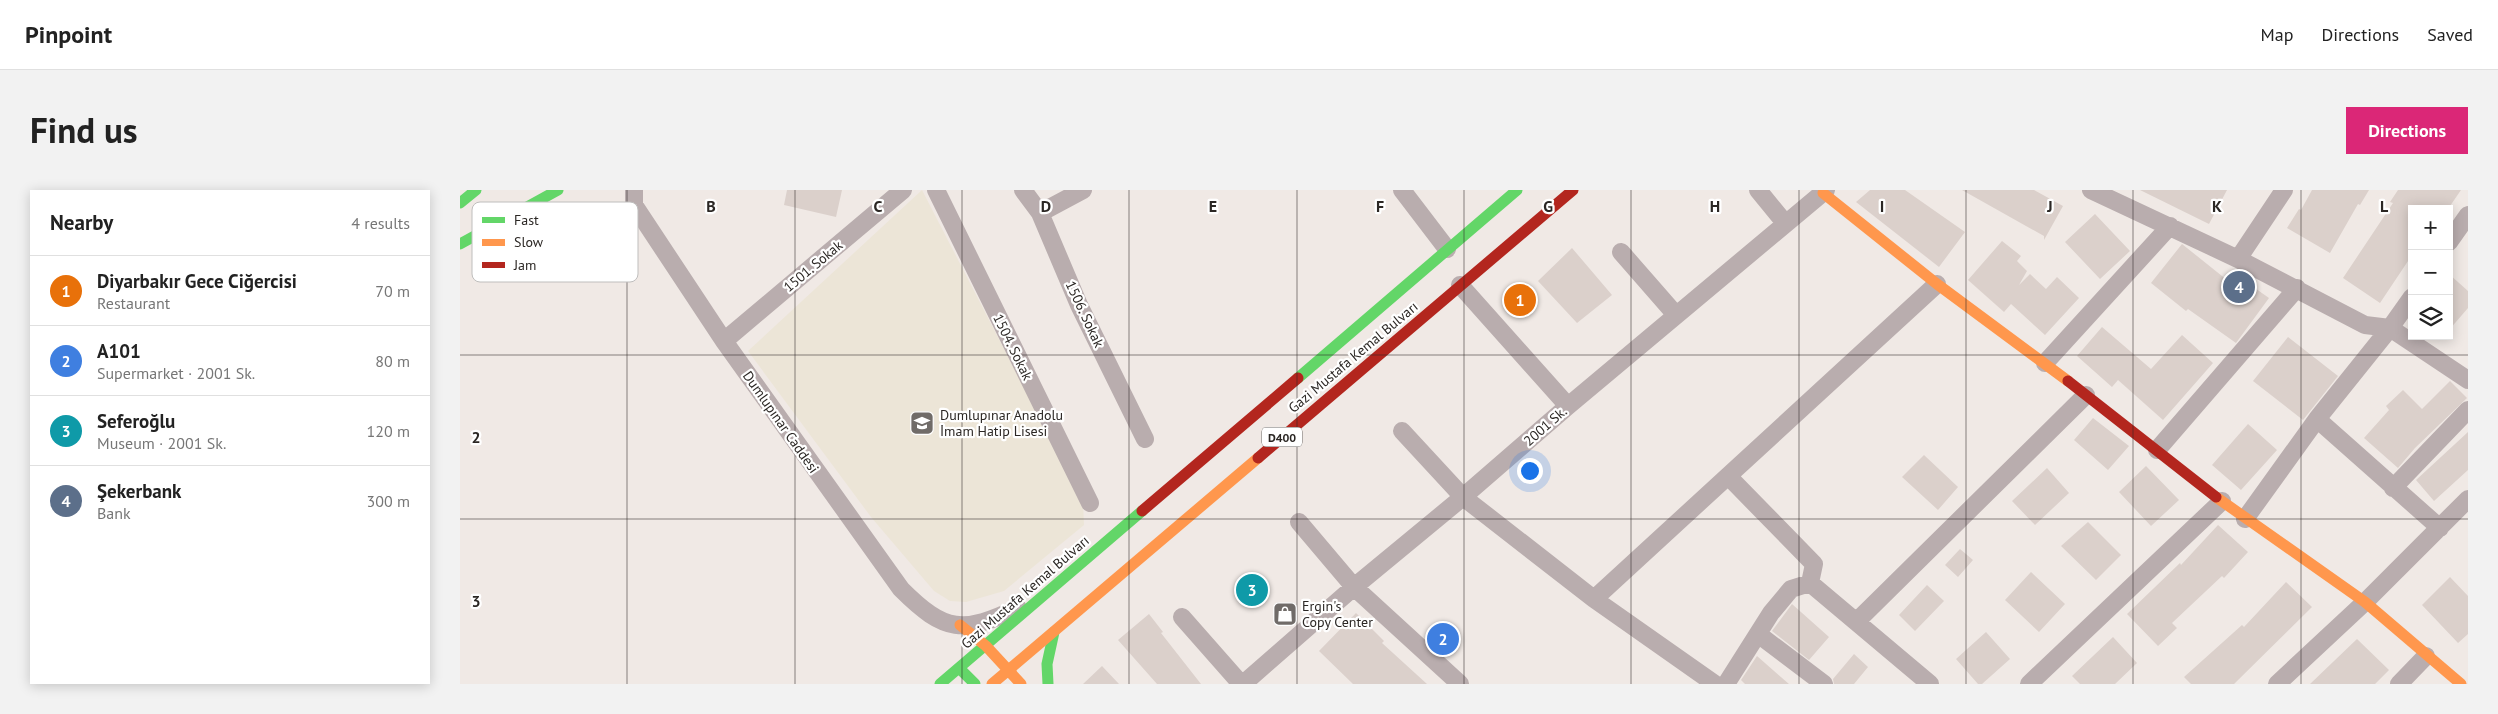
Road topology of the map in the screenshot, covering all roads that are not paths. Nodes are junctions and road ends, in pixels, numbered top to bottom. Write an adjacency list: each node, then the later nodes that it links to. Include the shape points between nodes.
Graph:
1 (476, 190): 15 (main road)
2 (558, 190): 14 (main road)
3 (903, 190): 33 (street, 1501. Sokak)
4 (936, 190): 48 (street, 1504. Sokak)
5 (1023, 190): 17 (street, 1506. Sokak)
6 (1083, 190): 17 (street)
7 (1402, 190): 24 (street)
8 (1517, 190): 24 (main road, Gazi Mustafa Kemal Bulvarı / D400)
9 (1573, 190): 28 (main road, Gazi Mustafa Kemal Bulvarı / D400)
10 (1758, 190): 19 (street)
11 (2091, 190): 20 (street)
12 (2284, 190): 26 (street)
13 (1824, 191): 19 (street, 2001 Sk.); 27 (main road)
14 (536, 202)
15 (460, 203)
16 (638, 211): 33 (street, Dumlupınar Caddesi)
17 (1040, 213): 41 (street, 1506. Sokak, via 1079,305)
18 (2468, 215): 21 (street)
19 (1785, 223): 31 (street, 2001 Sk.)
20 (2170, 226): 26 (street); 34 (street)
21 (2453, 236)
22 (472, 237): 23 (main road)
23 (460, 244)
24 (1446, 249): 54 (main road, Gazi Mustafa Kemal Bulvarı / D400)
25 (1621, 252): 31 (street)
26 (2238, 259): 29 (street)
27 (1937, 284): 34 (main road); 43 (street)
28 (1460, 285): 37 (street); 60 (main road, Gazi Mustafa Kemal Bulvarı / D400)
29 (2297, 288): 32 (street, via 2365,325); 42 (street)
30 (2408, 302): 32 (street)
31 (1676, 315): 37 (street, 2001 Sk.)
32 (2390, 328): 35 (street); 39 (street)
33 (724, 341): 59 (street, Dumlupınar Caddesi, via 901,589 922,611 947,623)
34 (2045, 363): 36 (main road)
35 (2467, 376)
36 (2086, 395): 42 (main road); 58 (street)
37 (1568, 406): 45 (street, 2001 Sk.)
38 (2468, 410): 44 (street)
39 (2317, 419): 44 (street); 49 (street)
40 (1402, 431): 45 (street)
41 (1145, 439)
42 (2157, 450): 47 (main road)
43 (1728, 476): 52 (street, via 1814,564); 55 (street)
44 (2393, 488): 51 (street)
45 (1463, 497): 53 (street, 2001 Sk.); 55 (street)
46 (2468, 499): 51 (street)
47 (2222, 501): 49 (main road); 77 (street)
48 (1090, 504)
49 (2245, 519): 56 (main road)
50 (1299, 522): 53 (street)
51 (2440, 528): 56 (street)
52 (1810, 583): 58 (street); 61 (street, via 1791,589)
53 (1354, 587): 66 (street, 2001 Sk.); 72 (street)
54 (1044, 596): 59 (street, Dumlupınar Caddesi, via 981,624); 62 (main road, Gazi Mustafa Kemal Bulvarı / D400)
55 (1594, 599): 73 (street)
56 (2365, 602): 63 (main road); 78 (street)
57 (1182, 617): 66 (street)
58 (1857, 621): 76 (street)
59 (960, 625): 62 (main road, Dumlupınar Caddesi)
60 (1054, 632): 65 (main road, Gazi Mustafa Kemal Bulvarı / D400); 71 (main road, via 1047,664)
61 (1758, 634): 74 (street); 75 (street)
62 (986, 646): 64 (main road, Gazi Mustafa Kemal Bulvarı / D400); 65 (main road, Dumlupınar Caddesi)
63 (2426, 656): 79 (street); 80 (main road)
64 (959, 668): 67 (main road, Gazi Mustafa Kemal Bulvarı / D400); 68 (main road)
65 (1008, 670): 69 (main road, Gazi Mustafa Kemal Bulvarı / D400); 70 (main road, Dumlupınar Caddesi)
66 (1244, 683)
67 (940, 684)
68 (975, 684)
69 (992, 684)
70 (1021, 684)
71 (1048, 684)
72 (1460, 684)
73 (1715, 684)
74 (1726, 684)
75 (1824, 684)
76 (1930, 684)
77 (2029, 684)
78 (2277, 684)
79 (2399, 684)
80 (2462, 684)

